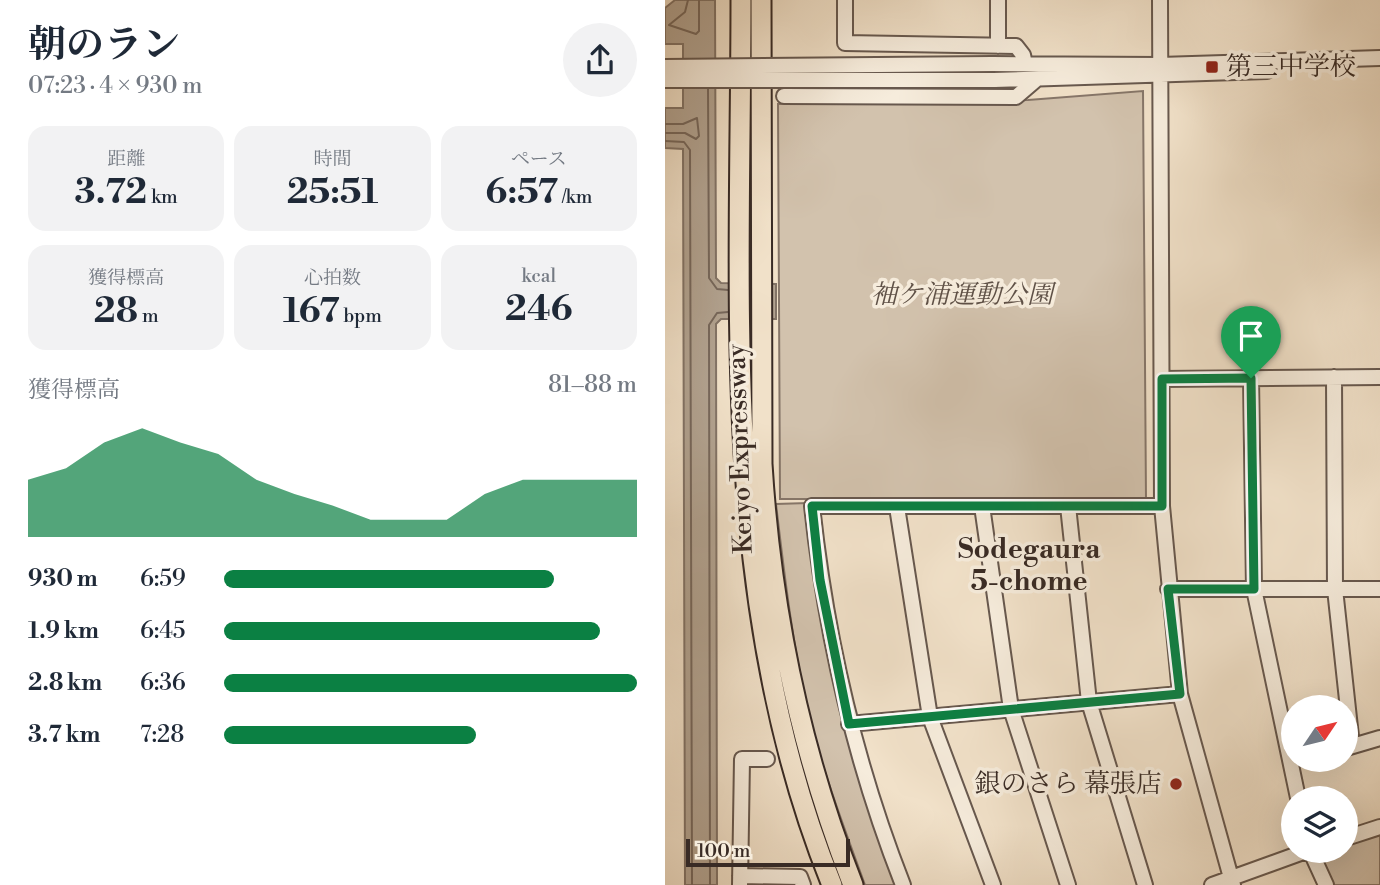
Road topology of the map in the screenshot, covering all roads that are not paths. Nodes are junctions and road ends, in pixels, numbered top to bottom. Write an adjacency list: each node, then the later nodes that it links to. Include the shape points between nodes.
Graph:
1 (741, 0): 45 (highway, Keiyo Expressway, via 741,325 750,553 781,728)
2 (761, 0): 46 (highway, Keiyo Expressway, via 762,464 767,528 779,625 801,729)
3 (845, 0): 6 (street, via 845,43)
4 (997, 0): 6 (street)
5 (1160, 0): 11 (street)
6 (998, 46): 8 (street, via 1016,46)
7 (1380, 58): 11 (street)
8 (1025, 64): 9 (street, bridge); 11 (street)
9 (665, 67)
10 (1380, 68): 11 (street)
11 (1160, 70): 13 (street); 18 (street)
12 (665, 79): 13 (street, bridge)
13 (1037, 79): 14 (street, via 1016,97)
14 (784, 96)
15 (1334, 377): 16 (street); 17 (street); 25 (street)
16 (1380, 377)
17 (1251, 378): 18 (street); 24 (street)
18 (1162, 379): 21 (street)
19 (982, 506): 20 (street); 22 (street); 30 (street)
20 (1068, 506): 21 (street); 29 (street)
21 (1162, 506): 23 (street)
22 (897, 507): 31 (street); 33 (street, via 812,506 820,580)
23 (1168, 589): 24 (street); 27 (street)
24 (1254, 589): 25 (street); 32 (street)
25 (1335, 589): 26 (street); 28 (street)
26 (1380, 589)
27 (1180, 694): 29 (street); 43 (street)
28 (1344, 695)
29 (1089, 702): 30 (street); 50 (street)
30 (1011, 709): 31 (street); 49 (street)
31 (930, 717): 33 (street); 48 (street)
32 (1281, 717)
33 (849, 724): 47 (street)
34 (1380, 738): 35 (street)
35 (1358, 744)
36 (767, 759): 41 (street, via 742,759)
37 (1380, 827): 38 (street)
38 (1358, 834)
39 (1281, 862): 43 (street)
40 (1316, 863): 52 (street)
41 (740, 881): 42 (street)
42 (772, 881): 44 (street, via 800,877)
43 (1232, 881): 51 (street)
44 (803, 885)
45 (832, 885)
46 (853, 885)
47 (903, 885)
48 (993, 885)
49 (1068, 885)
50 (1145, 885)
51 (1212, 885)
52 (1326, 885)

